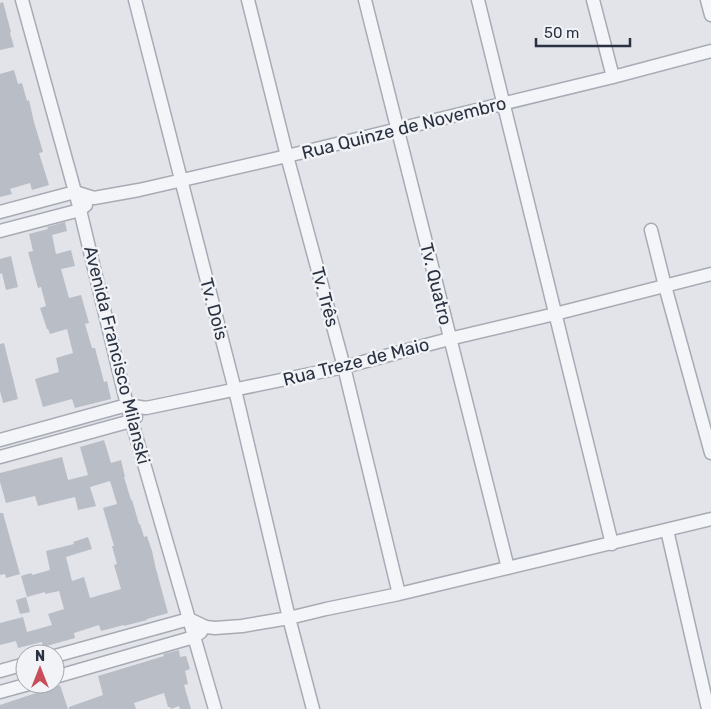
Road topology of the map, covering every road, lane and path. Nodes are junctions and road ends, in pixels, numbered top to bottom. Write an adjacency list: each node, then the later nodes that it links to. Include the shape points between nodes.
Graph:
1 (22, 0): 15 (street, Avenida Francisco Milanski)
2 (135, 0): 14 (street, Tv. Dois)
3 (248, 0): 13 (street, Tv. Três)
4 (365, 0): 12 (street, Tv. Quatro)
5 (478, 0): 11 (street)
6 (593, 0): 10 (street)
7 (707, 0): 8 (street)
8 (711, 15)
9 (711, 51): 10 (street, Rua Quinze de Novembro)
10 (613, 78): 11 (street, Rua Quinze de Novembro)
11 (503, 104): 12 (street, Rua Quinze de Novembro); 23 (street)
12 (398, 130): 13 (street, Rua Quinze de Novembro); 24 (street, Tv. Quatro)
13 (287, 156): 14 (street, Rua Quinze de Novembro); 25 (street, Tv. Três)
14 (180, 181): 16 (street, Rua Quinze de Novembro); 26 (street, Tv. Dois)
15 (75, 192): 16 (street, Rua Quinze de Novembro); 17 (street, Avenida Francisco Milanski); 18 (street)
16 (94, 198): 17 (street)
17 (80, 210): 20 (street); 27 (street, Avenida Francisco Milanski)
18 (0, 212)
19 (651, 230): 22 (street)
20 (0, 231)
21 (711, 274): 22 (street, Rua Treze de Maio)
22 (665, 286): 23 (street, Rua Treze de Maio); 31 (street)
23 (554, 314): 24 (street, Rua Treze de Maio); 35 (street)
24 (449, 339): 25 (street, Rua Treze de Maio); 36 (street, Tv. Quatro)
25 (344, 367): 26 (street, Rua Treze de Maio); 37 (street, Tv. Três)
26 (235, 390): 28 (street, Rua Treze de Maio); 38 (street, Tv. Dois)
27 (127, 405): 28 (street, Rua Treze de Maio); 29 (street, Avenida Francisco Milanski); 30 (street, Rua Treze de Maio)
28 (146, 408): 29 (street, Rua Treze de Maio)
29 (131, 420): 32 (street, Rua Treze de Maio); 39 (street, Avenida Francisco Milanski)
30 (0, 440)
31 (711, 453)
32 (0, 458)
33 (711, 519): 34 (street)
34 (667, 530): 35 (street); 50 (street)
35 (612, 544): 36 (street)
36 (508, 568): 37 (street)
37 (399, 594): 38 (street)
38 (289, 618): 40 (street, via 242,626); 49 (street, Tv. Dois)
39 (189, 619): 40 (street); 41 (street, Avenida Francisco Milanski); 42 (street)
40 (206, 627): 41 (street)
41 (194, 637): 45 (street); 48 (street, Avenida Francisco Milanski)
42 (65, 653)
43 (15, 667): 44 (street)
44 (0, 671)
45 (65, 674)
46 (15, 688): 47 (street)
47 (0, 692)
48 (215, 709)
49 (313, 709)
50 (708, 709)

